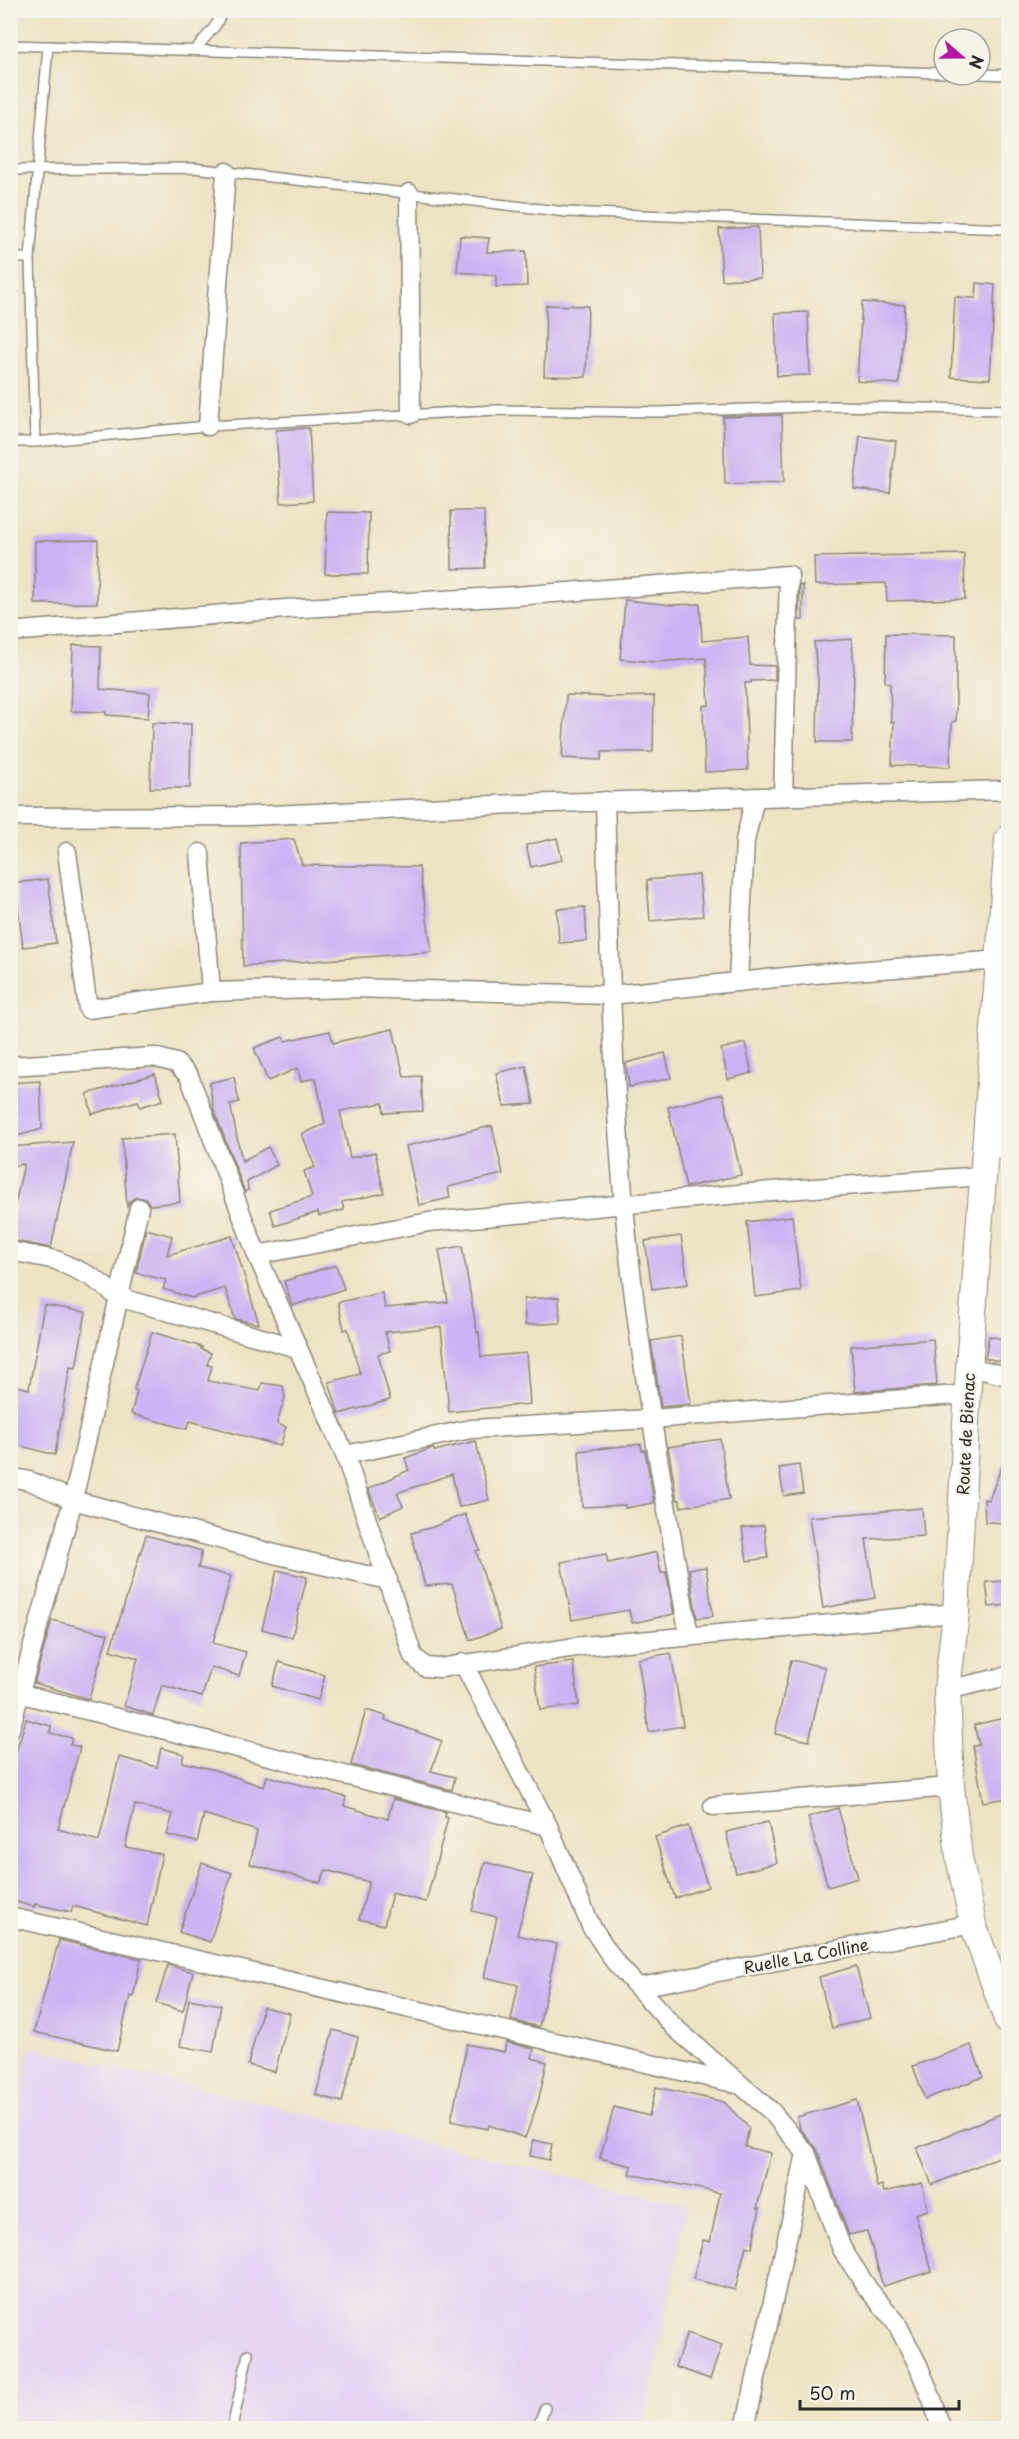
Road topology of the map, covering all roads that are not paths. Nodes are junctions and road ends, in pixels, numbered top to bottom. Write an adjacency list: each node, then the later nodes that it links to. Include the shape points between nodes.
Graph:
1 (223, 10): 4 (lane)
2 (10, 45): 3 (lane)
3 (48, 46): 4 (lane); 9 (lane)
4 (195, 51): 5 (lane)
5 (932, 73)
6 (992, 74): 7 (lane)
7 (1008, 75)
8 (10, 170): 9 (lane)
9 (38, 171): 10 (lane, via 194,168); 14 (lane)
10 (226, 172): 11 (lane); 17 (street)
11 (409, 193): 12 (lane, via 566,212); 16 (street)
12 (1008, 229)
13 (10, 258): 14 (lane)
14 (30, 258): 19 (lane)
15 (1008, 410): 16 (lane, via 836,406)
16 (411, 414): 17 (lane)
17 (208, 426): 19 (lane)
18 (10, 442): 19 (lane)
19 (35, 442)
20 (10, 632): 22 (street, via 789,575)
21 (1008, 790): 22 (street)
22 (783, 796): 23 (street)
23 (755, 797): 24 (street); 31 (street, via 745,841)
24 (606, 801): 25 (street, via 248,816); 33 (street)
25 (10, 817)
26 (1008, 839): 29 (main road, Route de Bienac)
27 (67, 852): 32 (street, via 88,1009)
28 (200, 853): 32 (street)
29 (1006, 922): 30 (main road, Route de Bienac)
30 (1001, 960): 31 (street); 35 (main road, Route de Bienac)
31 (738, 982): 33 (street)
32 (211, 992): 33 (street, via 350,988)
33 (610, 995): 37 (street)
34 (10, 1066): 40 (street, via 154,1057 176,1063 189,1076)
35 (998, 1148): 36 (main road, Route de Bienac)
36 (983, 1176): 37 (street); 43 (main road, Route de Bienac)
37 (624, 1206): 40 (street, via 429,1222); 46 (street)
38 (139, 1208): 41 (street)
39 (10, 1251): 41 (street, via 56,1260 92,1277)
40 (257, 1255): 42 (street)
41 (118, 1297): 42 (street); 49 (street)
42 (297, 1348): 47 (street)
43 (969, 1367): 44 (street); 45 (main road, Route de Bienac)
44 (1008, 1376)
45 (969, 1394): 46 (street); 51 (main road, Route de Bienac)
46 (651, 1419): 47 (street, via 471,1429); 52 (street)
47 (345, 1455): 50 (street)
48 (10, 1477): 49 (street, via 30,1481)
49 (73, 1500): 50 (street); 56 (street)
50 (388, 1580): 53 (street, via 413,1656 425,1667)
51 (956, 1613): 52 (street); 55 (main road, Route de Bienac)
52 (689, 1636): 53 (street, via 582,1646)
53 (464, 1664): 60 (street)
54 (1008, 1676): 55 (street)
55 (947, 1690): 58 (main road, Route de Bienac)
56 (15, 1692): 57 (street); 60 (street)
57 (10, 1729)
58 (951, 1787): 59 (street); 62 (main road, Route de Bienac, via 959,1857)
59 (713, 1806)
60 (548, 1826): 63 (street, via 591,1926 615,1962)
61 (10, 1917): 65 (street)
62 (974, 1924): 63 (street, Ruelle La Colline); 64 (main road, Route de Bienac)
63 (639, 1987): 65 (street, via 674,2027)
64 (1008, 2022)
65 (742, 2085): 66 (street, via 771,2111)
66 (806, 2153): 71 (street); 72 (street, via 842,2249 896,2322 926,2384)
67 (248, 2354): 69 (lane)
68 (545, 2408): 70 (lane)
69 (232, 2428)
70 (537, 2428)
71 (745, 2428)
72 (941, 2428)

